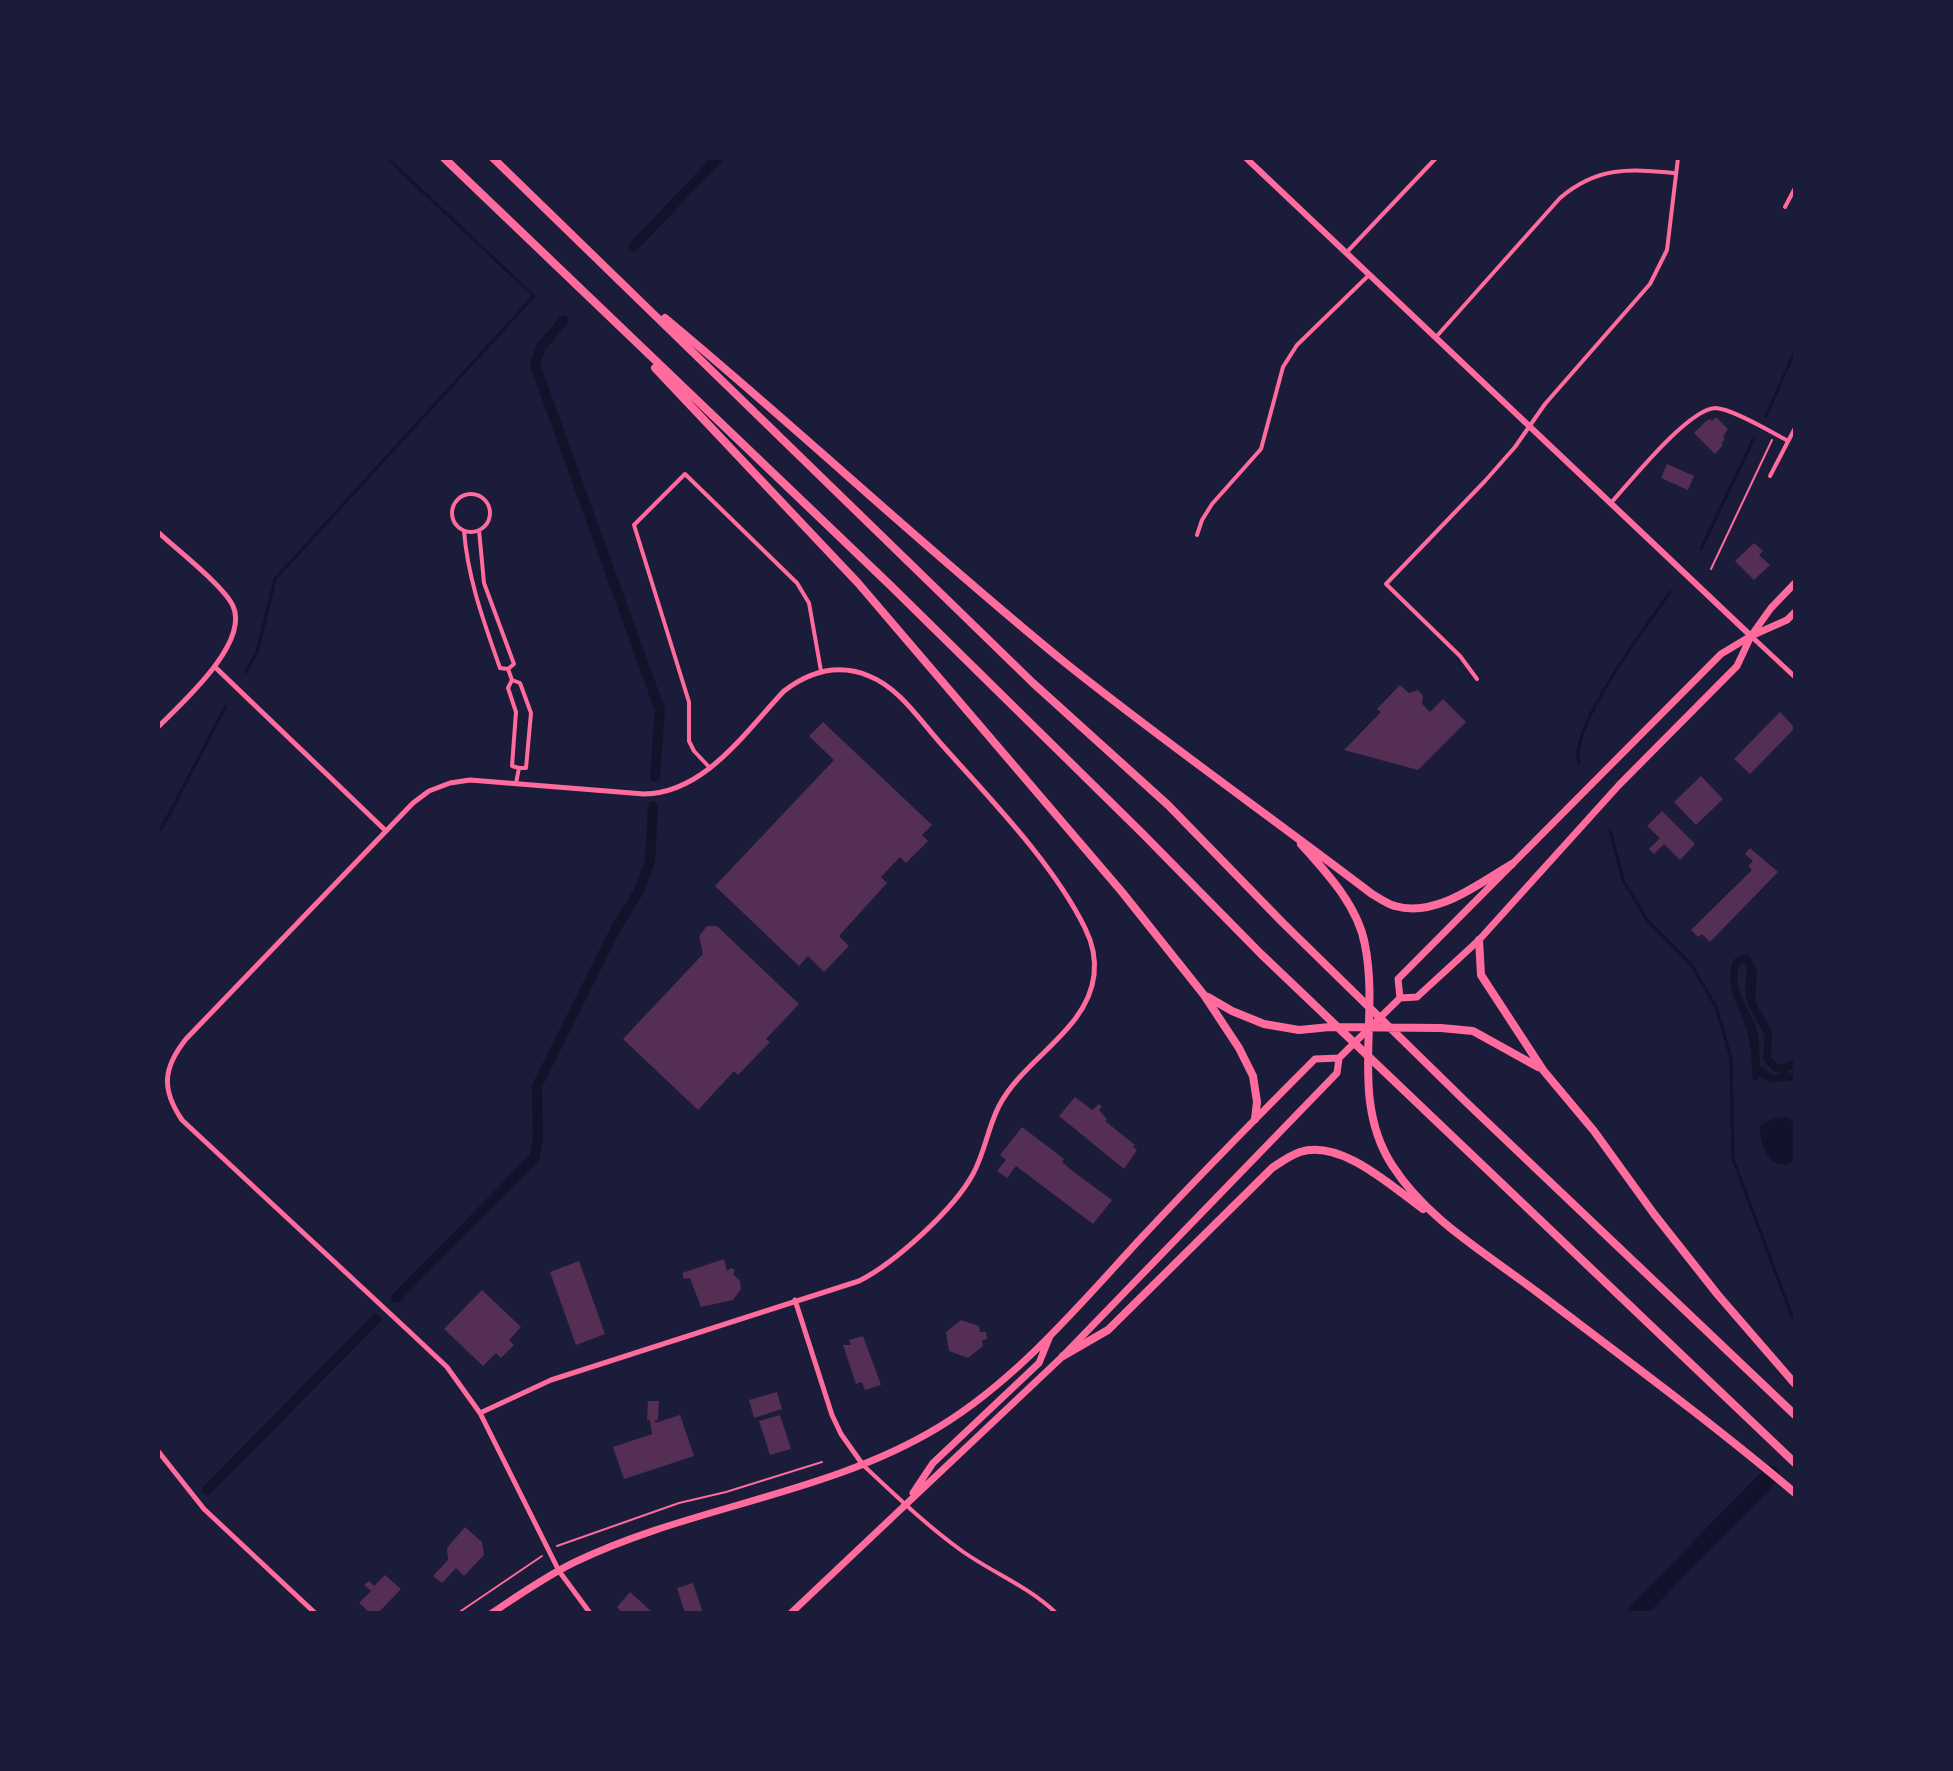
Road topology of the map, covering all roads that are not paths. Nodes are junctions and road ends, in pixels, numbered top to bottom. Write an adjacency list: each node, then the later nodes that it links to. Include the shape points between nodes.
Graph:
1 (444, 158): 12 (highway)
2 (493, 158): 11 (highway)
3 (1246, 158): 9 (main road)
4 (1436, 158): 9 (street)
5 (1678, 158): 6 (street)
6 (1676, 173): 13 (street, via 1609,171 1575,185); 14 (street, via 1667,250 1655,277)
7 (1795, 188): 8 (street)
8 (1785, 207)
9 (1346, 253): 10 (main road)
10 (1369, 275): 13 (main road); 22 (street, via 1297,345 1283,367 1261,449 1212,504)
11 (618, 279): 36 (highway, via 1045,646); 52 (highway)
12 (594, 303): 40 (highway, via 858,583 1071,829); 54 (highway, via 860,555 1261,954)
13 (1436, 337): 14 (main road)
14 (1529, 427): 18 (main road); 30 (street, via 1386,584)
15 (1795, 428): 16 (street)
16 (1788, 441): 17 (street); 18 (street, via 1716,408 1696,414)
17 (1770, 476)
18 (1610, 504): 25 (main road)
19 (479, 530): 20 (street); 20 (street, via 489,518 489,506 469,494 458,498 452,510 454,523); 27 (street, via 481,572 514,664)
20 (464, 531): 27 (street, via 474,593 500,668)
21 (158, 532): 26 (street, via 233,605 234,626)
22 (1197, 535)
23 (1795, 583): 25 (main road)
24 (1795, 612): 25 (main road)
25 (1751, 636): 29 (street); 38 (main road, via 1721,654); 39 (main road, via 1737,666 1619,785)
26 (216, 668): 32 (street); 37 (street)
27 (508, 669): 31 (street)
28 (821, 671): 34 (street, via 784,691); 34 (street, via 809,603 797,583 685,474 634,525 689,702 689,741); 47 (street, via 868,675 897,695 1012,824 1084,925 1095,961 1092,988 1073,1021 1004,1097 974,1173 951,1203 874,1273)
29 (1795, 677)
30 (1477, 679)
31 (512, 680): 33 (street, via 512,766); 33 (street, via 520,683 531,713 526,768)
32 (158, 727)
33 (519, 768): 35 (street)
34 (710, 768): 35 (street, via 683,787 657,794)
35 (516, 783): 37 (street, via 450,783 429,791)
36 (1287, 829): 38 (highway, via 1394,906 1434,906); 42 (highway, via 1330,876 1352,913 1365,945)
37 (386, 831): 51 (street, via 186,1039 170,1064 168,1090 182,1120 447,1367)
38 (1512, 864): 41 (main road, via 1398,979)
39 (1479, 940): 41 (main road, via 1417,997); 44 (highway, via 1481,975)
40 (1204, 995): 42 (highway, via 1264,1024 1299,1030); 45 (highway, via 1253,1076)
41 (1400, 998): 42 (main road)
42 (1370, 1028): 43 (main road); 44 (highway, via 1473,1031); 46 (highway, via 1367,1068 1376,1133 1392,1165)
43 (1339, 1058): 45 (main road, via 1315,1059); 49 (main road, via 1337,1073)
44 (1543, 1070): 50 (highway, via 1718,1295)
45 (1255, 1119): 48 (main road)
46 (1432, 1215): 49 (highway, via 1351,1158 1325,1150 1303,1151 1272,1168 1108,1330); 56 (highway, via 1708,1421)
47 (795, 1300): 51 (street, via 551,1380); 55 (street, via 832,1415)
48 (1051, 1334): 55 (main road, via 994,1388 938,1428); 57 (main road, via 1039,1363 933,1463)
49 (1063, 1356): 57 (main road)
50 (1795, 1384)
51 (480, 1413): 58 (street)
52 (1795, 1415)
53 (158, 1451): 59 (street, via 204,1509)
54 (1795, 1463)
55 (863, 1465): 57 (street); 58 (main road, via 627,1541)
56 (1795, 1493)
57 (905, 1505): 62 (main road); 63 (street)
58 (559, 1571): 60 (main road); 61 (street)
59 (315, 1613)
60 (492, 1613)
61 (590, 1613)
62 (791, 1613)
63 (1056, 1613)

